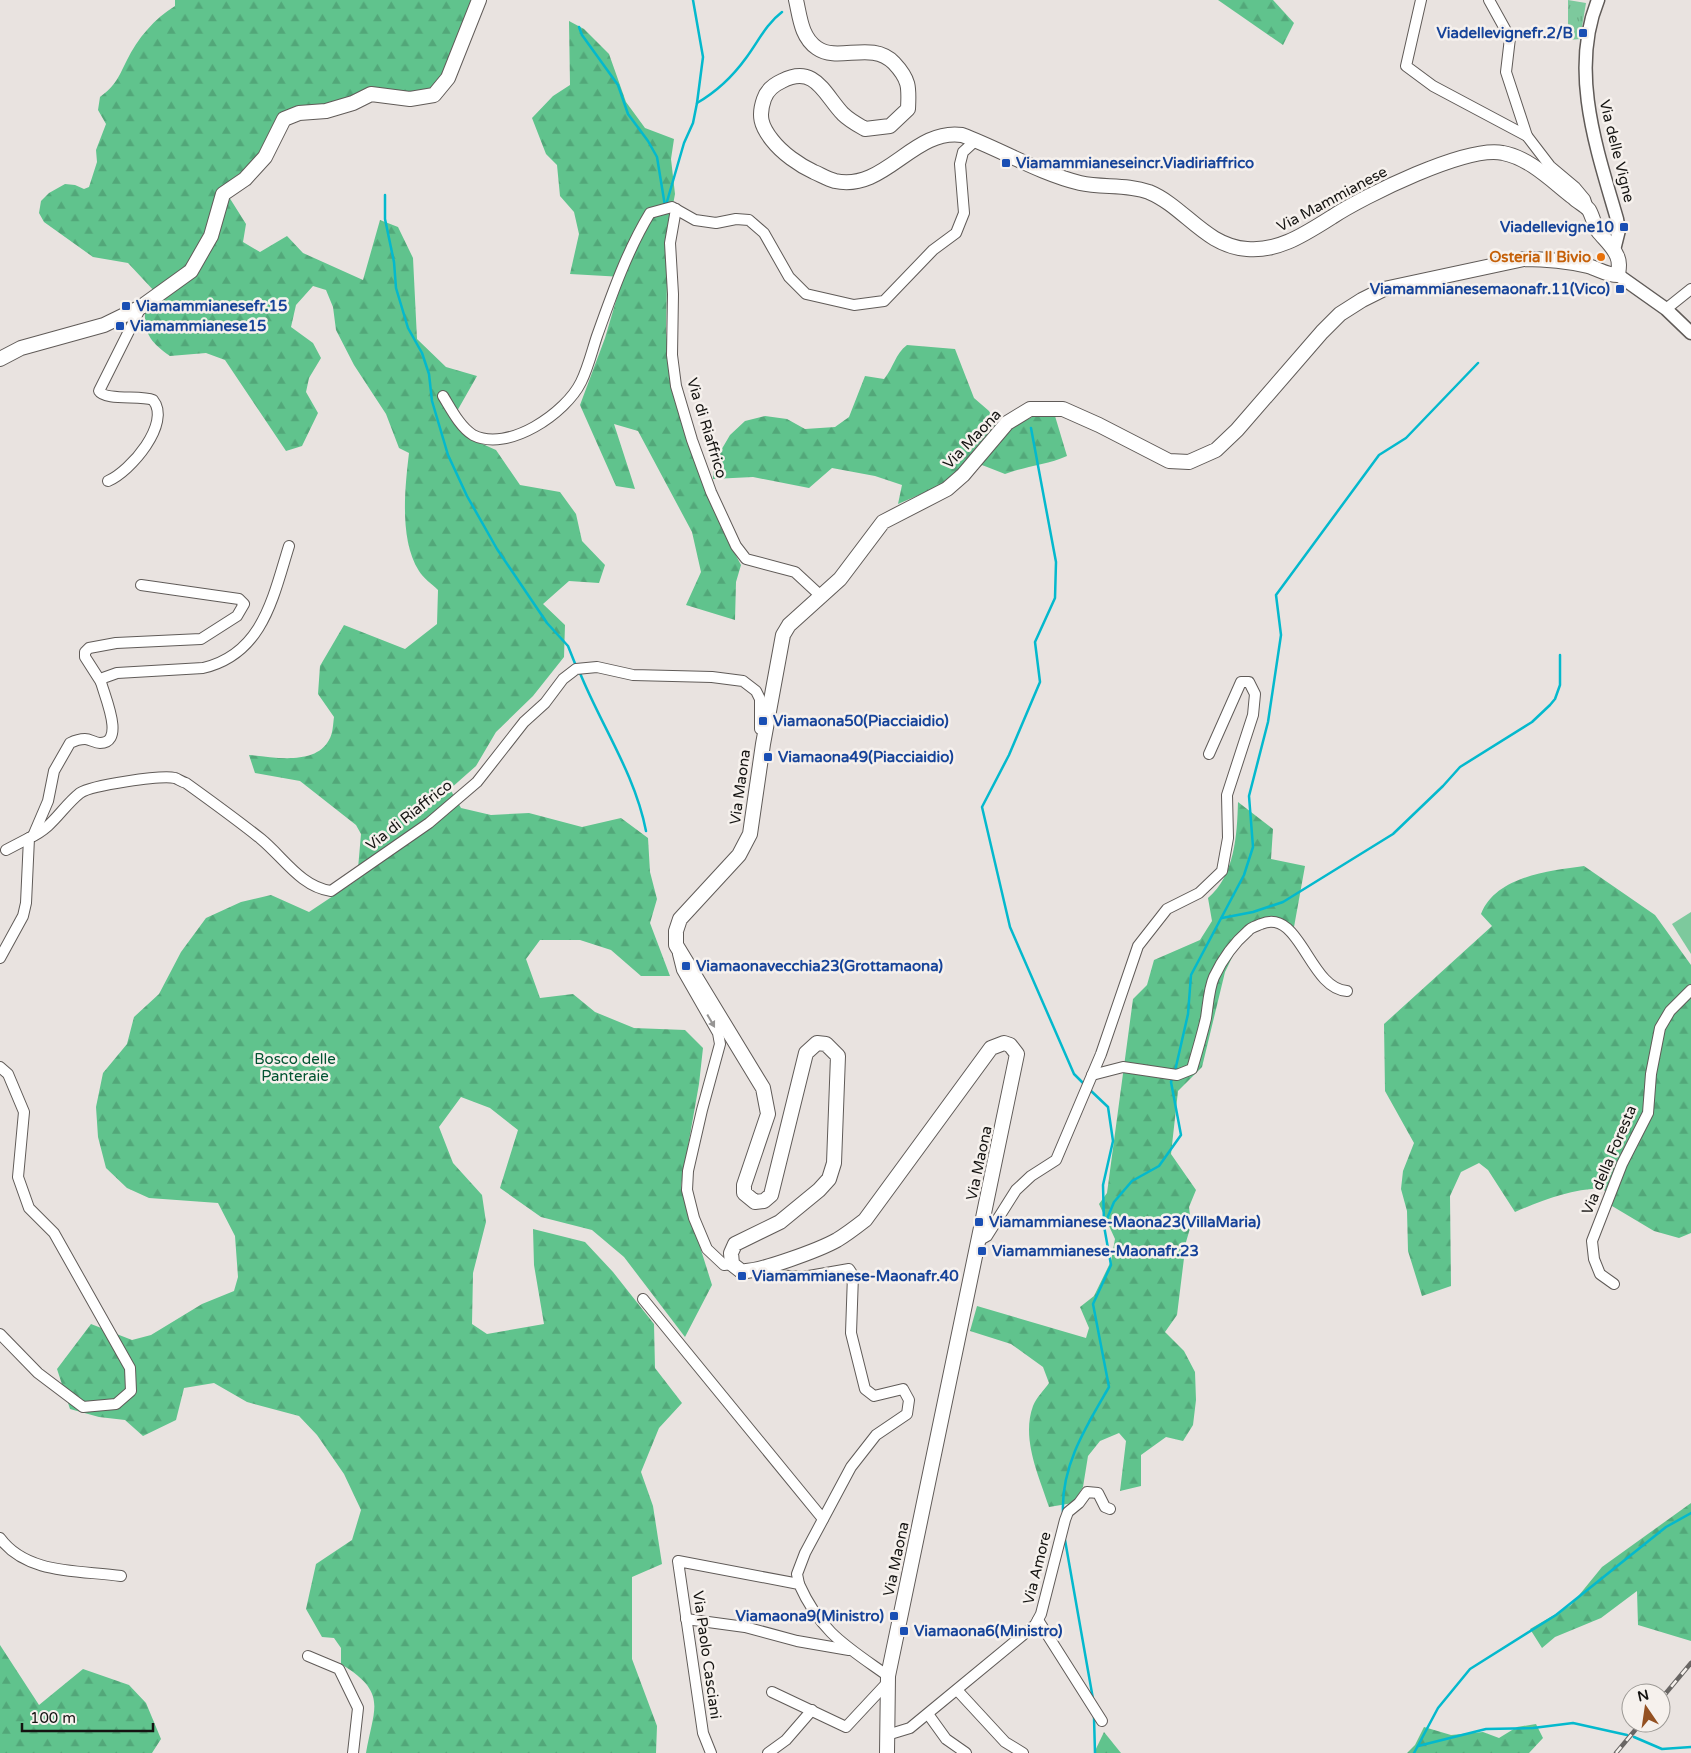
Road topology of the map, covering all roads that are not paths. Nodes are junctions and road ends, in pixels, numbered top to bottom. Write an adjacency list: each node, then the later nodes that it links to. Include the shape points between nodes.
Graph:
1 (479, 0): 13 (main road, via 448,78 434,95 410,99 371,94 326,111 299,113 284,119 265,157 245,179 223,194 212,236 191,272)
2 (796, 0): 7 (main road, Via Mammianese, via 803,32 818,49 838,53 878,52 891,60 909,84 908,109 890,126 865,129 844,115 814,80 798,75 766,91 760,110 762,127 777,146 805,167 834,181 848,182 878,173 930,138 949,133)
3 (1421, 0): 6 (street, via 1406,66 1434,86)
4 (1489, 0): 6 (street, via 1509,32 1506,72)
5 (1598, 0): 10 (street, Via delle Vigne, via 1588,30 1588,101 1594,138 1618,219)
6 (1527, 136): 9 (street, via 1550,166 1585,199)
7 (976, 140): 8 (street, via 963,152 960,164 964,213 956,233 933,250 884,301 854,305 806,294 789,277 764,234 749,220 716,223 695,220); 9 (main road, Via Mammianese, via 1063,178 1150,193 1163,199 1214,240 1247,250 1286,243 1385,187 1477,153 1503,153 1516,157 1537,169)
8 (676, 209): 17 (street, via 672,207 650,214 644,224 622,271 580,383 561,409 525,432 507,438 488,439 473,434 460,423); 21 (street, Via di Riaffrico, via 670,243 672,355 676,386 695,449 736,546 746,559 796,572)
9 (1588, 210): 10 (main road, Via Mammianese, via 1598,231)
10 (1614, 250): 11 (main road, via 1619,262)
11 (1618, 275): 14 (street); 21 (main road, Via Maona, via 1561,261 1524,259 1421,280 1374,294 1340,314 1216,450 1189,462 1169,461 1063,410 1030,409 1007,423 947,488 883,522 840,579)
12 (1691, 289): 14 (street)
13 (142, 307): 16 (main road, via 104,326 21,348); 18 (street, via 99,391 105,396 153,400 158,411 152,436 137,459 125,472)
14 (1666, 309): 15 (street)
15 (1691, 333)
16 (0, 359)
17 (443, 396)
18 (108, 480)
19 (289, 546): 22 (street, via 260,629 239,651 217,665 117,673 103,678)
20 (141, 585): 22 (street, via 239,599 244,604 237,616 201,639 116,643 89,648 85,657)
21 (822, 596): 23 (main road, Via Maona, via 789,625 783,635)
22 (101, 682): 25 (street, via 113,721 113,734 109,740 100,743 86,739 70,743 54,771 48,801)
23 (762, 744): 25 (street, Via di Riaffrico, via 760,699 756,691 743,681 634,675 596,667 576,669 524,722 477,782 429,822 331,891 302,879 233,817 174,778 94,787 80,794 58,817); 27 (main road, Via Maona, via 750,834 739,855 680,919)
24 (1209, 754): 32 (street, via 1241,682 1249,682 1255,694 1253,714 1227,795 1228,838 1222,871 1199,893 1167,908 1138,946)
25 (31, 837): 26 (street); 28 (street, via 23,916)
26 (3, 847)
27 (676, 945): 34 (street, Via Maona, one-way to 34, via 682,970 718,1033 720,1044 688,1172 687,1190 707,1249 724,1264); 34 (main road, via 763,1088 768,1114 744,1185 744,1193 750,1200 764,1201 771,1195 806,1053 817,1043 826,1044 838,1056 834,1163 829,1179 780,1222 735,1244 730,1253)
28 (0, 958)
29 (1691, 990): 36 (street, Via della Foresta, via 1670,1011 1660,1028 1648,1113 1622,1164 1592,1241 1600,1274)
30 (1347, 991): 32 (street, via 1341,991 1321,975 1290,929 1278,922 1267,921 1249,929 1230,949 1213,978 1202,1037 1192,1069 1177,1075 1123,1067)
31 (0, 1067): 38 (street, via 8,1074 24,1112 18,1177 29,1208 54,1233 130,1368 130,1391 116,1404 84,1408 38,1373)
32 (1092, 1075): 33 (street, via 1056,1160 1016,1190 987,1236)
33 (980, 1240): 35 (main road, Via Maona, via 1017,1060 1013,1047 1004,1042 991,1048 865,1220 835,1241); 48 (main road, Via Maona)
34 (732, 1264): 35 (main road, Via Maona, via 742,1271)
35 (758, 1270): 40 (street, via 762,1274 803,1277 849,1269 853,1275 851,1333 865,1389 871,1396 901,1389 908,1395 907,1414 876,1435 851,1467)
36 (1614, 1284)
37 (643, 1299): 40 (street)
38 (0, 1334)
39 (1110, 1509): 45 (street, Via Amore, via 1105,1508 1098,1493 1087,1492 1068,1512)
40 (823, 1519): 43 (street, via 798,1568)
41 (0, 1538): 42 (street, via 11,1550 32,1563)
42 (121, 1576)
43 (799, 1584): 44 (street, Via Paolo Casciani, via 678,1561); 46 (street, via 807,1603 824,1627)
44 (686, 1619): 46 (street, via 745,1627 797,1641); 56 (street, Via Paolo Casciani, via 703,1732)
45 (1038, 1620): 49 (street, Via Amore); 53 (street)
46 (850, 1650): 48 (street)
47 (308, 1656): 55 (street, via 338,1669 358,1708)
48 (888, 1680): 51 (street, via 846,1727); 54 (main road, Via Maona)
49 (957, 1690): 52 (street, Via Amore); 60 (street, via 1005,1742)
50 (772, 1692): 51 (street)
51 (812, 1710): 57 (street, via 786,1740)
52 (928, 1714): 54 (street, Via Amore, via 910,1728); 59 (street, via 946,1738)
53 (1102, 1721)
54 (888, 1735): 58 (main road, Via Maona)
55 (353, 1753)
56 (711, 1753)
57 (768, 1753)
58 (887, 1753)
59 (966, 1753)
60 (1023, 1753)

